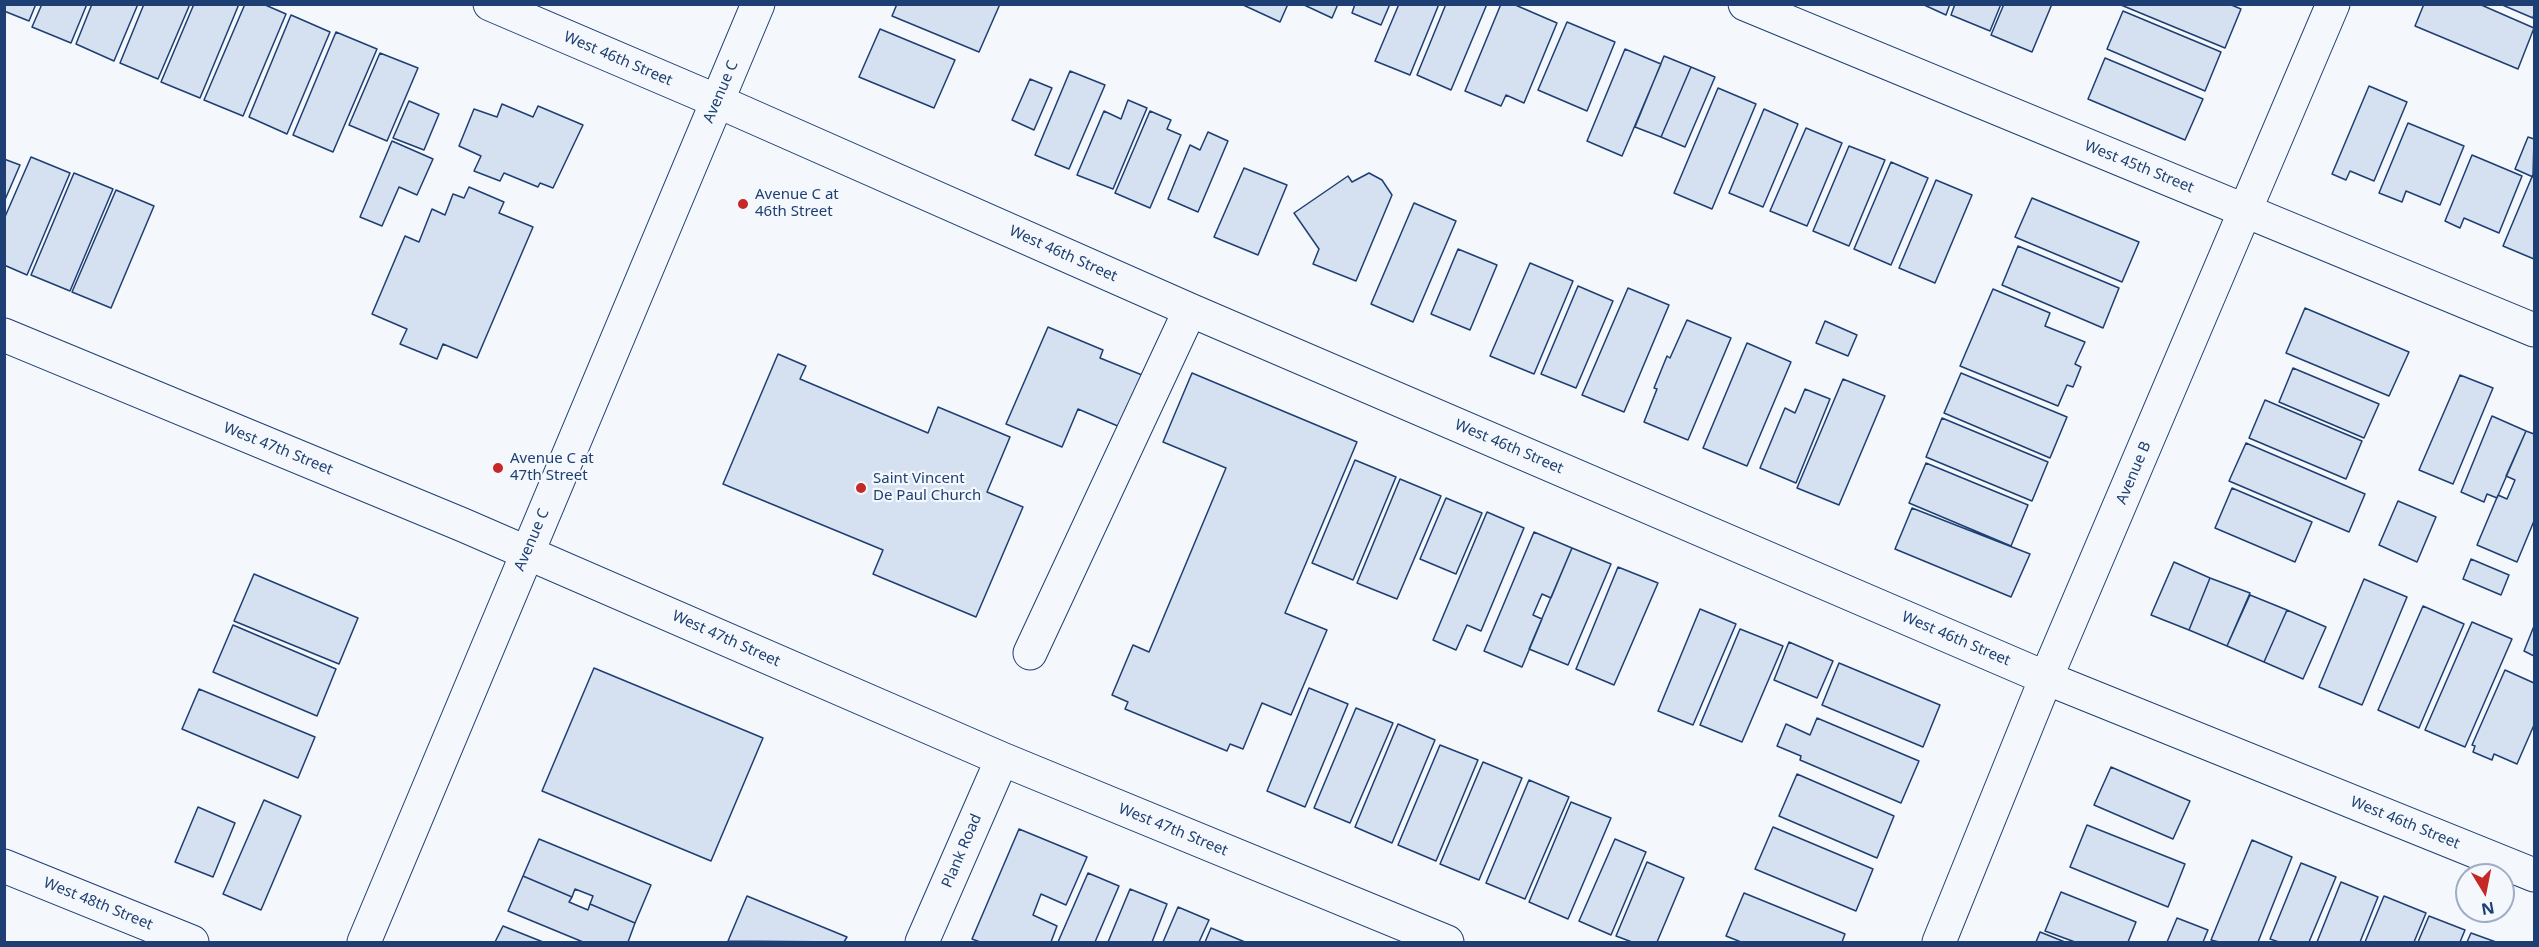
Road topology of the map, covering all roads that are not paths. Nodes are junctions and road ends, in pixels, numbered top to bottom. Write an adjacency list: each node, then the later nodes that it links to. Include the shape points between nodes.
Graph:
1 (490, 4): 5 (street, West 46th Street)
2 (758, 4): 5 (street, Avenue C)
3 (1744, 4): 6 (street, West 45th Street)
4 (2332, 4): 6 (street, Avenue B)
5 (717, 101): 7 (street, West 46th Street); 10 (street, Avenue C)
6 (2246, 211): 8 (street, West 45th Street); 12 (street, Avenue B)
7 (1190, 310): 11 (street); 12 (street, West 46th Street)
8 (2535, 330)
9 (4, 335): 10 (street, West 47th Street)
10 (527, 552): 13 (street, West 47th Street); 17 (street, Avenue C)
11 (1030, 653)
12 (2046, 678): 15 (street, West 46th Street); 20 (street, Avenue B)
13 (1002, 759): 18 (street, Plank Road); 19 (street, West 47th Street)
14 (4, 866): 16 (street, West 48th Street)
15 (2535, 875)
16 (192, 942)
17 (364, 942)
18 (922, 942)
19 (1447, 942)
20 (1939, 942)

